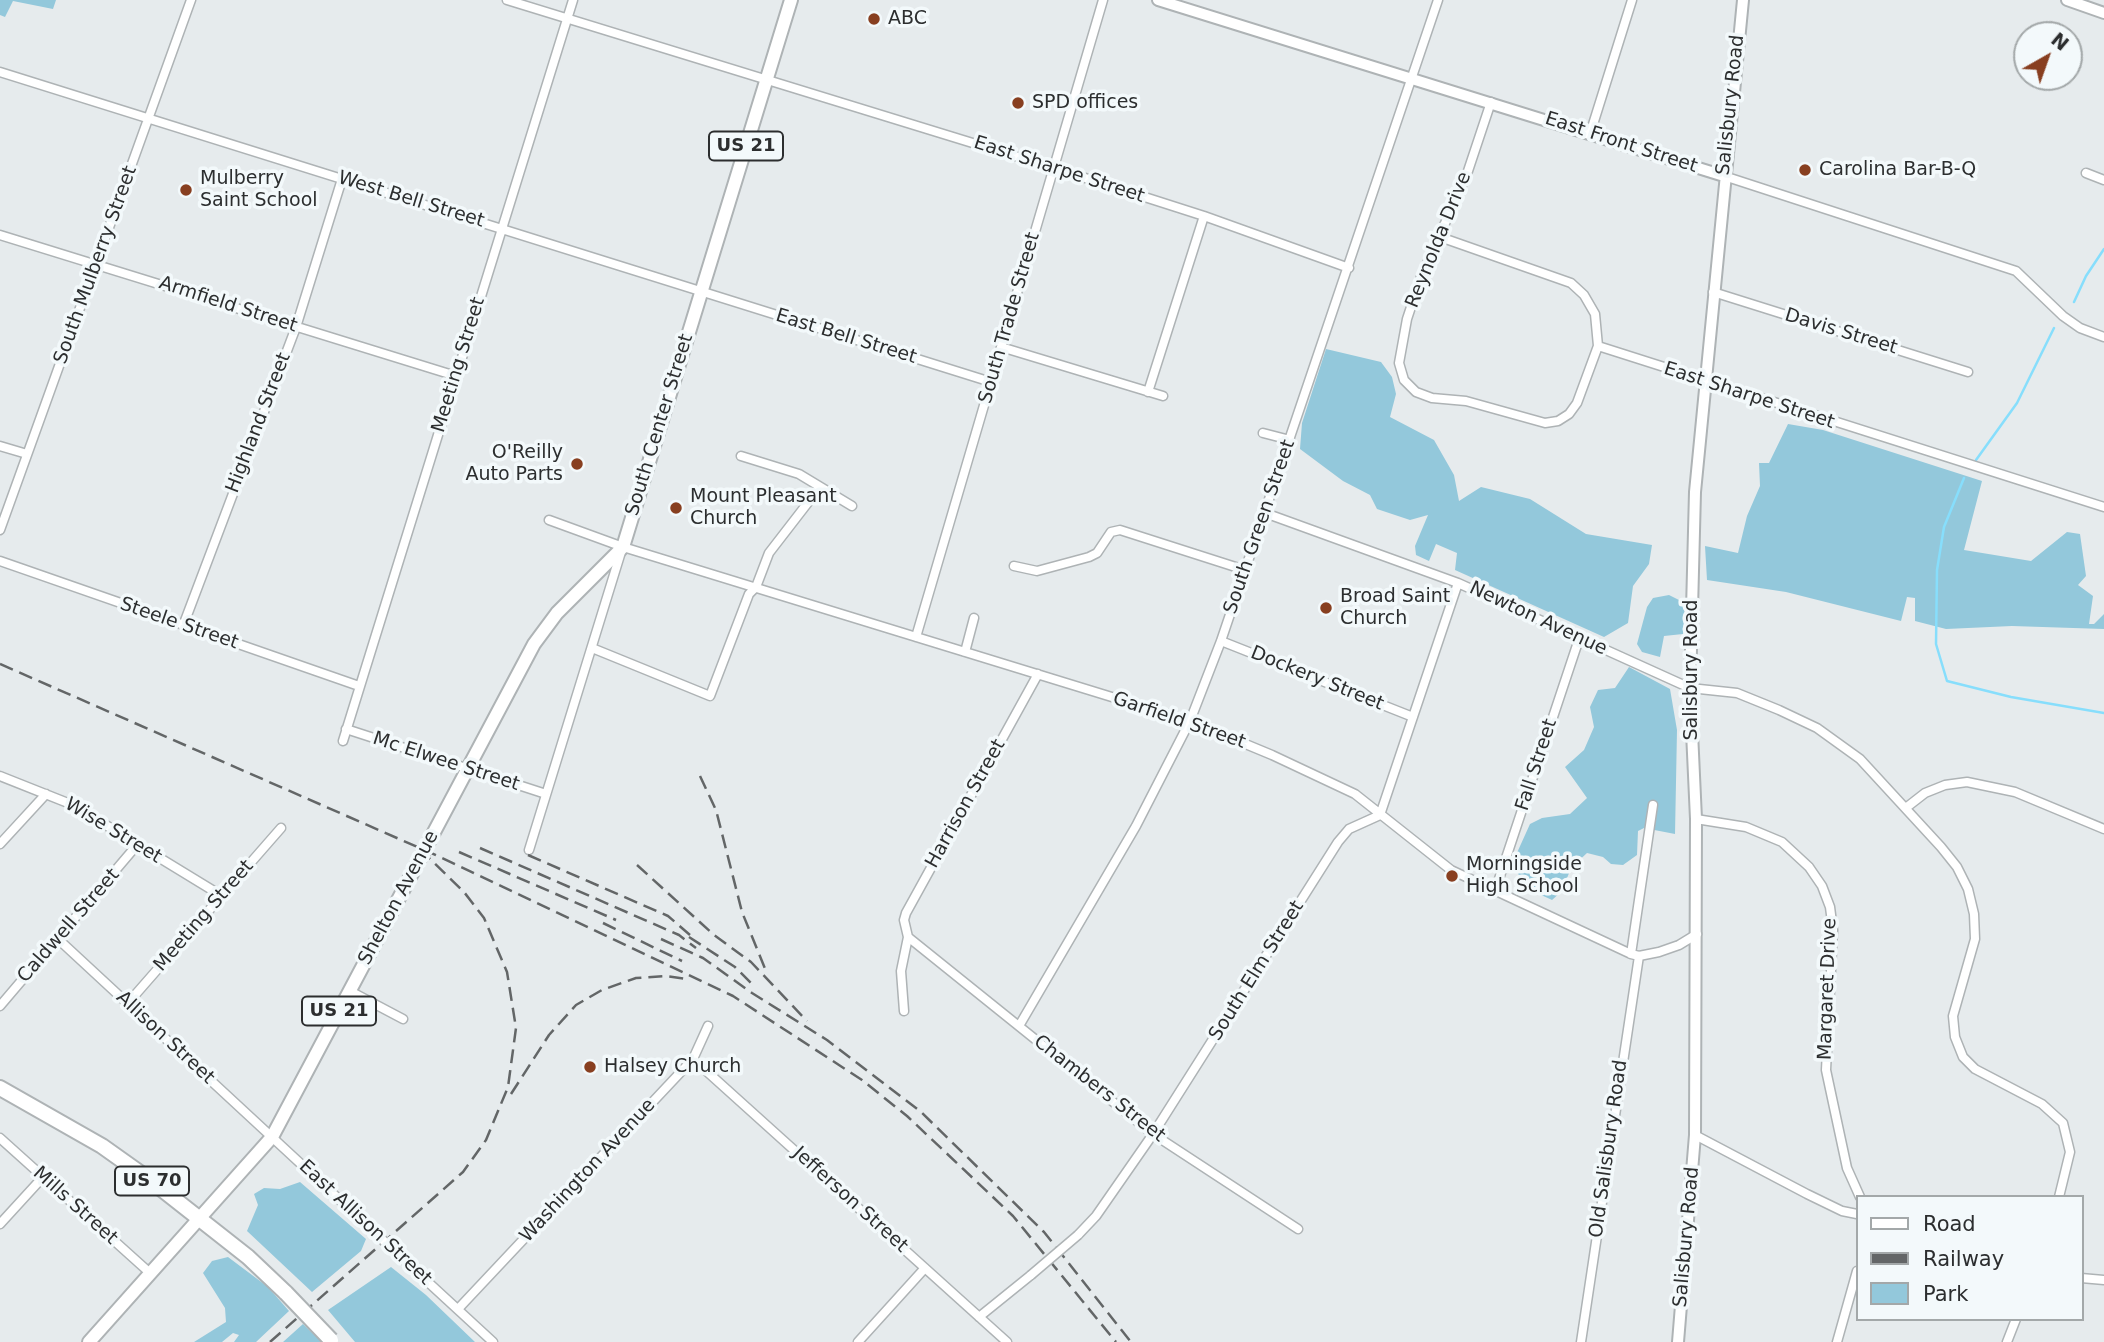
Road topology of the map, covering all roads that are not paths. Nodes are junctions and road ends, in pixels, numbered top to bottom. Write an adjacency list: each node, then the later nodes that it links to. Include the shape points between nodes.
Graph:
1 (191, 0): 17 (street, South Mulberry Street)
2 (507, 0): 12 (street, East Sharpe Street)
3 (573, 0): 12 (street, Meeting Street)
4 (791, 0): 14 (main road, South Center Street / US 21)
5 (1103, 0): 19 (street, South Trade Street)
6 (1158, 0): 15 (street, East Front Street)
7 (1438, 0): 15 (street, South Green Street)
8 (1632, 0): 18 (street)
9 (1743, 0): 21 (street, Salisbury Road)
10 (2069, 0): 11 (street)
11 (2104, 13)
12 (567, 18): 14 (street, East Sharpe Street); 25 (street, Meeting Street)
13 (0, 72): 17 (street, West Bell Street)
14 (767, 79): 19 (street, East Sharpe Street); 30 (main road, South Center Street / US 21)
15 (1412, 79): 16 (street, East Front Street); 29 (street, South Green Street)
16 (1491, 103): 18 (street, East Front Street); 27 (street, Reynolda Drive)
17 (148, 119): 22 (street, West Bell Street); 28 (street, South Mulberry Street)
18 (1590, 134): 21 (street, East Front Street)
19 (1054, 168): 24 (street, East Sharpe Street); 35 (street, South Trade Street)
20 (2086, 173): 23 (street)
21 (1724, 176): 31 (street, Salisbury Road); 33 (street, East Front Street, via 2016,271 2063,316)
22 (342, 178): 25 (street, West Bell Street); 32 (street, Highland Street)
23 (2104, 180)
24 (1204, 216): 29 (street, East Sharpe Street); 40 (street)
25 (502, 229): 30 (street, West Bell Street); 37 (street, Meeting Street)
26 (0, 235): 28 (street, Armfield Street)
27 (1440, 237): 34 (street, via 1571,283 1594,311); 34 (street, Reynolda Drive, via 1414,298 1399,363 1404,380 1416,392 1545,423 1558,421 1577,403)
28 (96, 264): 32 (street, Armfield Street); 45 (street, South Mulberry Street)
29 (1349, 268): 43 (street, South Green Street)
30 (701, 292): 39 (street, East Bell Street); 53 (main road, South Center Street / US 21)
31 (1713, 292): 36 (street, Davis Street); 38 (street, Salisbury Road)
32 (296, 327): 37 (street, Armfield Street); 60 (street, Highland Street)
33 (2104, 337)
34 (1598, 346): 38 (street, East Sharpe Street)
35 (1001, 348): 39 (street, South Trade Street); 40 (street)
36 (1968, 372)
37 (456, 376): 67 (street, Meeting Street)
38 (1704, 382): 49 (street, East Sharpe Street); 68 (street, Salisbury Road, via 1695,492)
39 (991, 383): 61 (street, South Trade Street)
40 (1148, 392): 41 (street)
41 (1163, 396)
42 (1263, 433): 43 (street)
43 (1290, 440): 50 (street, South Green Street)
44 (0, 446): 45 (street)
45 (27, 454): 52 (street, South Mulberry Street)
46 (741, 456): 47 (street, via 799,474)
47 (820, 487): 48 (street); 58 (street, via 769,554)
48 (852, 506)
49 (2104, 507)
50 (1265, 513): 56 (street, South Green Street); 57 (street, Newton Avenue)
51 (549, 520): 53 (street, Garfield Street)
52 (0, 530)
53 (623, 547): 58 (street, Garfield Street); 64 (street, South Center Street); 73 (main road, Shelton Avenue / US 21, via 534,644)
54 (0, 561): 60 (street, Steele Street)
55 (1014, 566): 56 (street, via 1037,571 1089,557 1111,532 1120,530)
56 (1245, 570): 63 (street, South Green Street)
57 (1458, 583): 62 (street, Newton Avenue); 69 (street)
58 (756, 587): 61 (street, Garfield Street); 64 (street, via 749,594 709,696)
59 (974, 618): 65 (street)
60 (183, 626): 67 (street, Steele Street)
61 (916, 637): 65 (street, Garfield Street)
62 (1579, 639): 68 (street, Newton Avenue); 86 (street, Fall Street)
63 (1221, 640): 69 (street, Dockery Street); 70 (street, South Green Street)
64 (592, 648): 76 (street, South Center Street)
65 (965, 652): 66 (street, Garfield Street)
66 (1038, 674): 70 (street, Garfield Street); 89 (street, Harrison Street, via 906,914)
67 (359, 686): 71 (street, Meeting Street)
68 (1690, 688): 78 (street, Newton Avenue, via 1737,694 1817,728 1860,759); 80 (street, Salisbury Road)
69 (1413, 717): 79 (street)
70 (1190, 722): 79 (street, Garfield Street, via 1355,794); 98 (street, South Green Street, via 1136,826)
71 (346, 730): 72 (street, Meeting Street); 73 (street, Mc Elwee Street)
72 (343, 741)
73 (467, 769): 76 (street, Mc Elwee Street); 92 (main road, Shelton Avenue / US 21)
74 (0, 776): 75 (street, Wise Street)
75 (46, 794): 83 (street); 84 (street, Wise Street, via 83,810)
76 (546, 794): 85 (street, South Center Street)
77 (1653, 805): 91 (street, Old Salisbury Road)
78 (1907, 807): 82 (street, via 1925,793 1967,782 2015,792); 107 (street, Newton Avenue, via 1956,867 1974,914 1972,955 1954,1016 1955,1037 1975,1069 2042,1104 2063,1123 2070,1152)
79 (1380, 815): 86 (street, Garfield Street, via 1438,862); 101 (street, South Elm Street, via 1363,820 1338,842)
80 (1696, 819): 88 (street, Salisbury Road); 106 (street, Margaret Drive, via 1764,833 1796,854 1822,886 1833,930 1826,1070 1847,1168)
81 (281, 828): 87 (street, Meeting Street)
82 (2104, 829)
83 (0, 844)
84 (137, 845): 87 (street, Wise Street); 90 (street, Caldwell Street)
85 (529, 850)
86 (1495, 891): 91 (street, Garfield Street)
87 (222, 897): 93 (street, Meeting Street)
88 (1697, 934): 91 (street, via 1679,946); 102 (street, Salisbury Road)
89 (908, 937): 95 (street, Harrison Street, via 901,971); 98 (street, Chambers Street)
90 (58, 939): 93 (street, Allison Street); 94 (street, Caldwell Street)
91 (1635, 955): 125 (street, Old Salisbury Road)
92 (349, 991): 96 (street); 103 (main road, Shelton Avenue / US 21)
93 (128, 1003): 103 (street, Allison Street)
94 (0, 1006)
95 (904, 1011)
96 (403, 1018)
97 (708, 1026): 99 (street, Washington Avenue)
98 (1019, 1026): 101 (street, Chambers Street)
99 (693, 1059): 112 (street, Jefferson Street); 117 (street, Washington Avenue)
100 (0, 1088): 109 (highway, US 70, via 102,1146)
101 (1153, 1134): 111 (street, Chambers Street); 118 (street, South Elm Street, bridge, via 1078,1235)
102 (1695, 1135): 108 (street, via 1842,1211); 126 (street, Salisbury Road)
103 (272, 1137): 109 (main road, Shelton Avenue / US 21); 117 (street, East Allison Street, bridge)
104 (0, 1138): 105 (street, Mills Street)
105 (43, 1177): 110 (street); 113 (street, Mills Street)
106 (1859, 1195)
107 (2059, 1195)
108 (1856, 1213)
109 (200, 1217): 113 (main road, Shelton Avenue / US 21); 120 (highway, US 70, bridge)
110 (0, 1224)
111 (1298, 1229)
112 (925, 1268): 118 (street, Jefferson Street); 123 (street)
113 (150, 1273): 121 (main road, Shelton Avenue / US 21)
114 (1856, 1276): 127 (street)
115 (2083, 1278): 116 (street)
116 (2104, 1280)
117 (458, 1309): 122 (street, East Allison Street)
118 (979, 1317): 124 (street, Jefferson Street)
119 (2015, 1321): 128 (street)
120 (332, 1341)
121 (89, 1342)
122 (493, 1342)
123 (858, 1342)
124 (1007, 1342)
125 (1581, 1342)
126 (1678, 1342)
127 (1837, 1342)
128 (2007, 1342)

